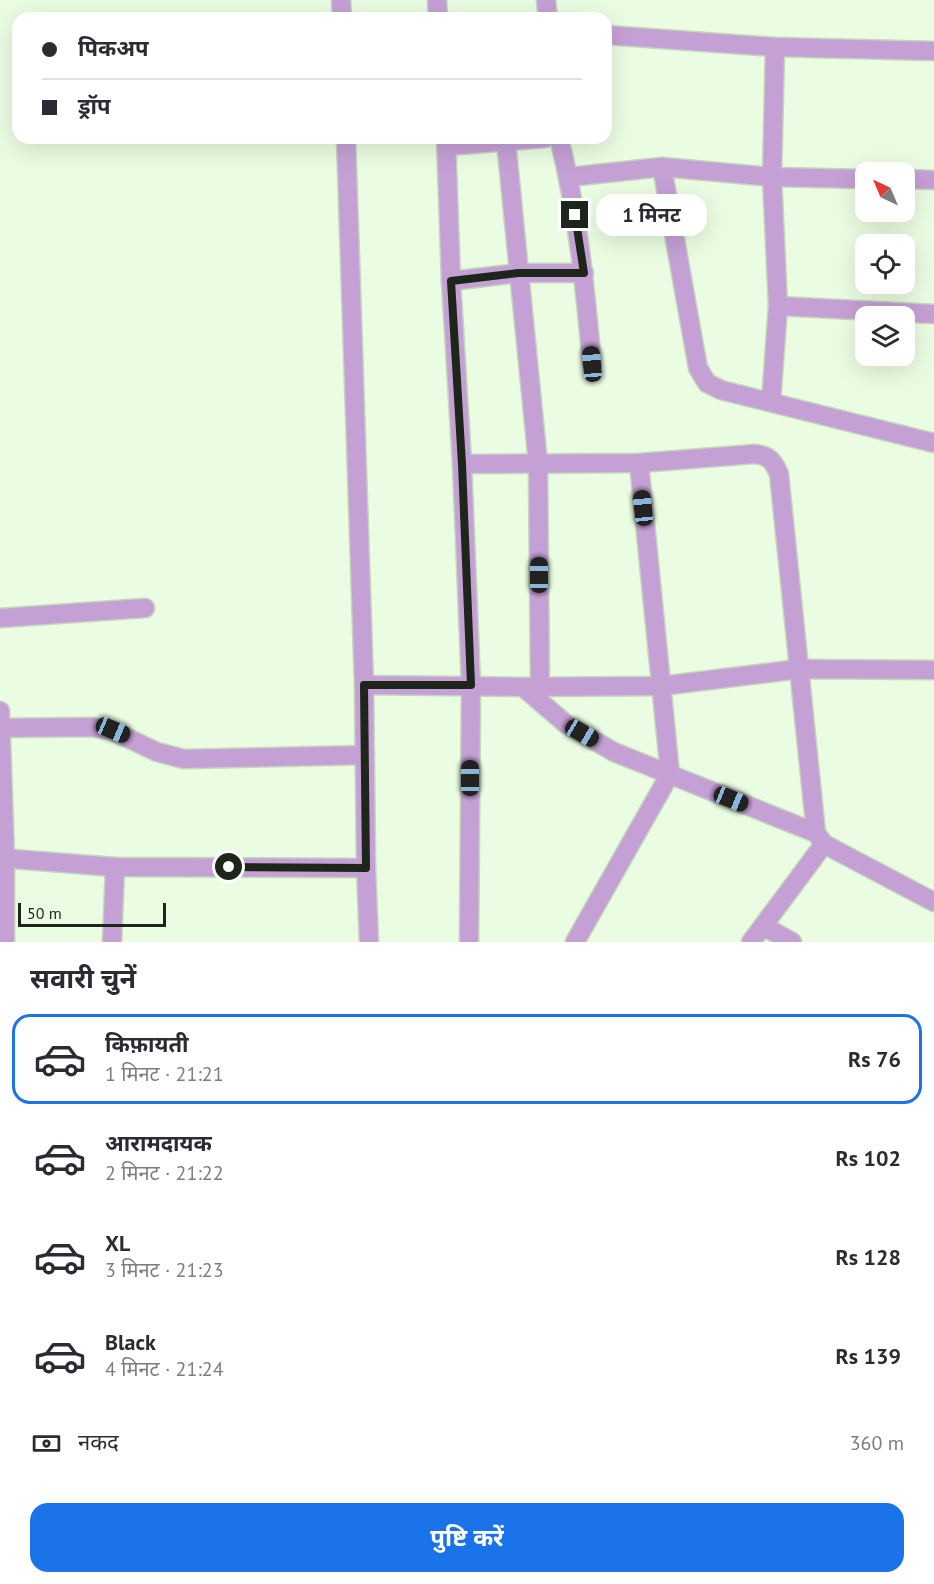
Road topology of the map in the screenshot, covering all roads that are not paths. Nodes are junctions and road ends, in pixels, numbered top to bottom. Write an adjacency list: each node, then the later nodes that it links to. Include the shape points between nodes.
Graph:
1 (612, 36): 2 (street)
2 (775, 47): 3 (street); 10 (street)
3 (934, 51)
4 (346, 144): 29 (street)
5 (446, 144): 16 (street)
6 (506, 144): 14 (street)
7 (560, 144): 9 (street)
8 (662, 167): 9 (street); 10 (street); 20 (street, via 698,368 706,383 721,390)
9 (568, 177): 15 (street)
10 (772, 177): 11 (street); 17 (street)
11 (855, 179)
12 (915, 179): 13 (street)
13 (934, 180)
14 (518, 273): 15 (street); 16 (street); 22 (street)
15 (584, 273): 19 (street)
16 (451, 281): 24 (street)
17 (778, 306): 18 (street); 20 (street)
18 (934, 314)
19 (592, 364)
20 (771, 402): 21 (street)
21 (934, 443)
22 (538, 463): 23 (street); 24 (street); 32 (street)
23 (639, 463): 27 (street, via 754,454 766,455 774,462 779,474); 31 (street)
24 (462, 464): 30 (street)
25 (145, 608): 26 (street)
26 (0, 618)
27 (799, 669): 28 (street); 31 (street); 37 (street)
28 (934, 670)
29 (364, 685): 30 (street); 35 (street)
30 (471, 685): 32 (street); 46 (street)
31 (661, 686): 32 (street); 36 (street)
32 (531, 687): 36 (street, via 566,724 614,752)
33 (0, 711): 34 (street)
34 (1, 728): 35 (street, via 113,730 157,752 184,759); 38 (street)
35 (365, 755): 40 (street)
36 (669, 774): 37 (street); 47 (street)
37 (820, 838): 41 (street); 42 (street)
38 (3, 858): 39 (street); 43 (street)
39 (115, 867): 40 (street); 44 (street)
40 (366, 868): 45 (street)
41 (934, 902)
42 (764, 926): 48 (street); 49 (street)
43 (5, 942)
44 (112, 942)
45 (369, 942)
46 (469, 942)
47 (575, 942)
48 (751, 942)
49 (792, 942)

